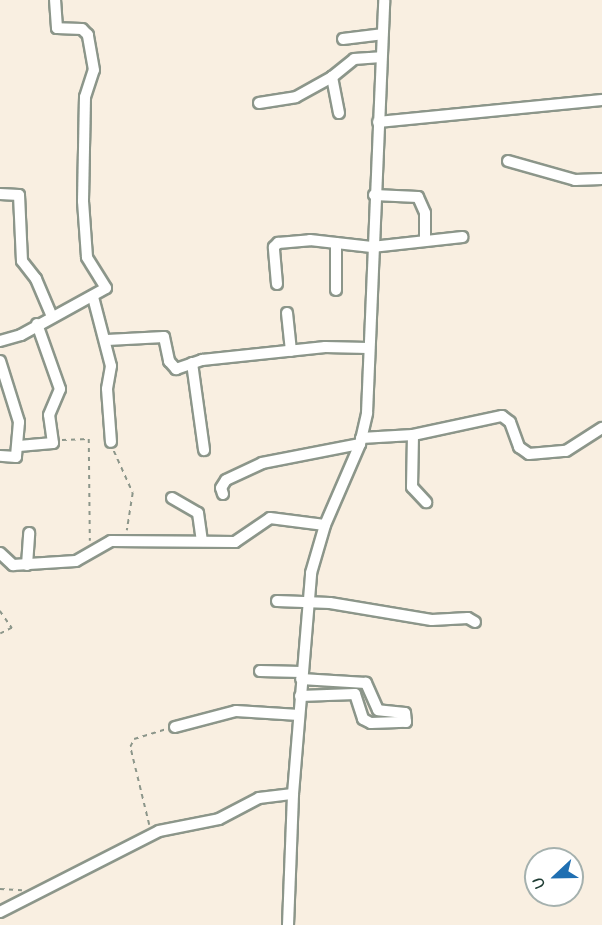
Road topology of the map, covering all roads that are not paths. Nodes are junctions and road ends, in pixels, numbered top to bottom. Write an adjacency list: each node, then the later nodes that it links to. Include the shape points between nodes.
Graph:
1 (55, 0): 21 (street, via 57,28 85,30 94,70 85,92 84,212 88,262 106,288)
2 (384, 0): 3 (street)
3 (382, 34): 4 (street); 5 (street)
4 (343, 39)
5 (381, 57): 6 (street, via 354,59); 10 (street)
6 (332, 77): 7 (street, via 296,97); 9 (street)
7 (259, 103)
8 (601, 104): 10 (street)
9 (339, 112)
10 (378, 122): 14 (street)
11 (508, 161): 12 (street, via 575,180)
12 (602, 179)
13 (0, 194): 23 (street, via 19,195 22,261 36,279)
14 (374, 195): 16 (street, via 418,197 425,213); 18 (street)
15 (462, 237): 16 (street)
16 (425, 240): 18 (street)
17 (336, 243): 18 (street); 19 (street, via 304,240 274,245); 20 (street)
18 (372, 248): 27 (street)
19 (277, 284)
20 (336, 290)
21 (93, 297): 23 (street); 25 (street)
22 (287, 313): 28 (street)
23 (51, 315): 24 (street)
24 (37, 324): 26 (street); 35 (street, via 60,389 50,415 53,443)
25 (107, 340): 30 (street, via 161,336 168,342 171,365 176,369); 34 (street)
26 (0, 341)
27 (368, 348): 28 (street); 33 (street, via 367,413)
28 (291, 351): 30 (street)
29 (0, 361): 35 (street, via 19,423)
30 (192, 363): 36 (street)
31 (602, 428): 32 (street, via 566,451 529,454 519,447 510,422 502,416)
32 (413, 435): 33 (street); 40 (street, via 412,487)
33 (361, 441): 38 (street, via 262,463 226,480 221,488); 41 (street)
34 (111, 442)
35 (19, 446): 37 (street, via 15,458)
36 (204, 450)
37 (0, 456)
38 (223, 494)
39 (172, 498): 43 (street, via 198,513)
40 (426, 502)
41 (325, 525): 43 (street, via 270,518 235,542); 47 (street, via 311,573)
42 (29, 533): 45 (street)
43 (202, 540): 45 (street, via 105,542 76,561)
44 (0, 553): 45 (street, via 10,564)
45 (27, 565)
46 (277, 601): 47 (street)
47 (308, 602): 48 (street, via 432,620 468,618); 50 (street)
48 (475, 622)
49 (260, 671): 50 (street)
50 (301, 675): 51 (street); 52 (street, via 366,682 373,703)
51 (300, 696): 53 (street); 54 (street, via 355,694 363,719)
52 (381, 710): 54 (street); 54 (street, via 407,716 403,724)
53 (299, 715): 55 (street, via 236,711); 56 (street)
54 (381, 723)
55 (175, 727)
56 (294, 794): 57 (street, via 259,798 219,819 171,827 151,835 91,869); 58 (street)
57 (0, 912)
58 (288, 925)

